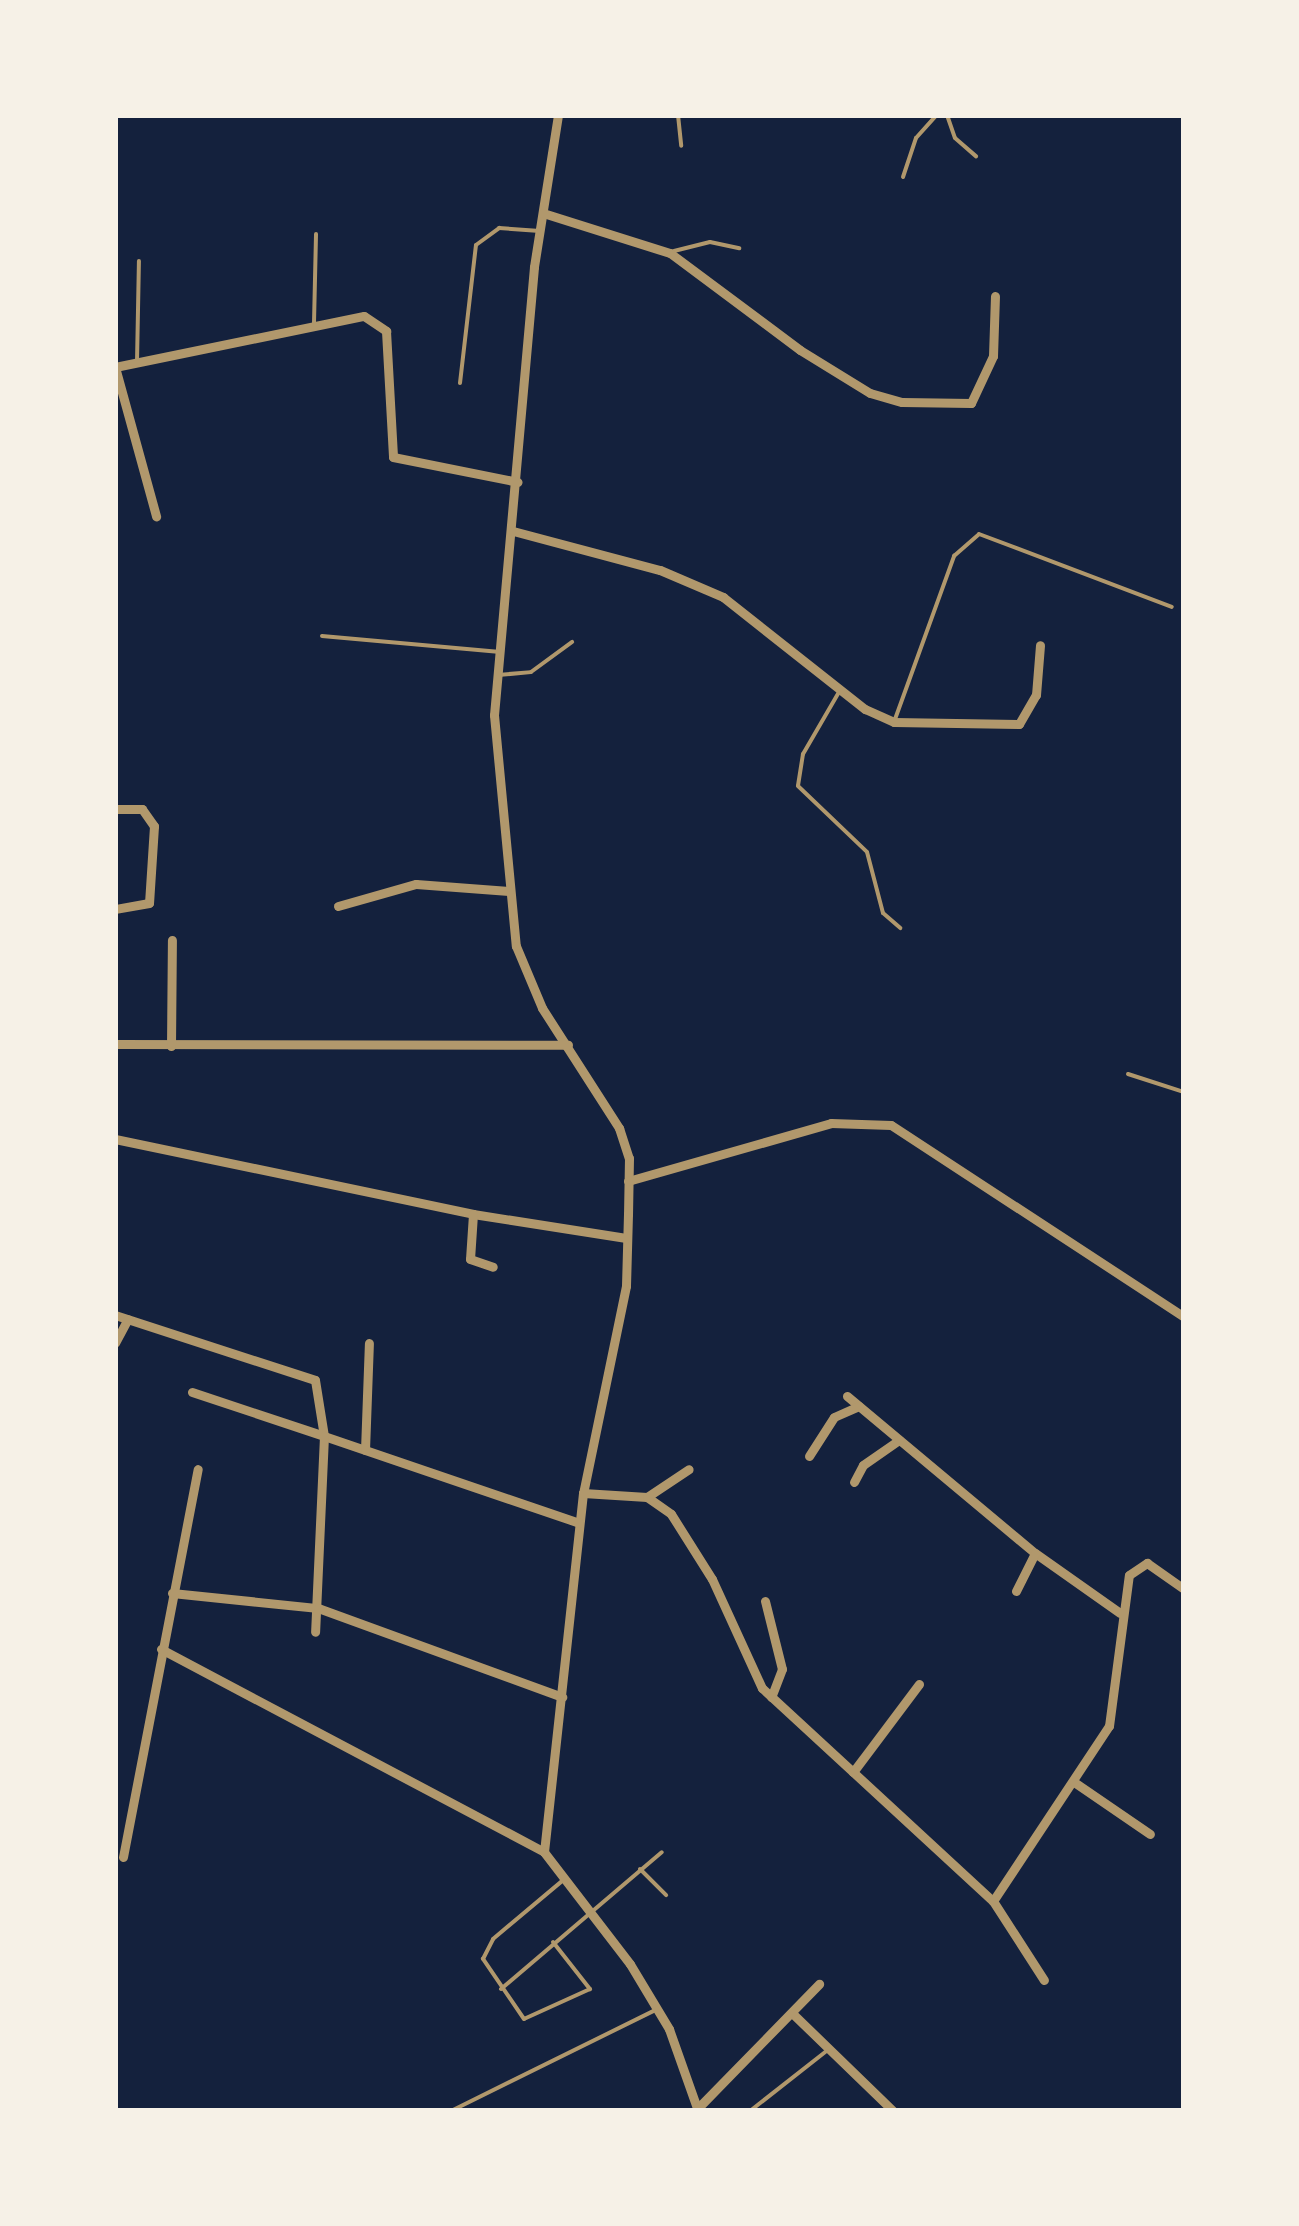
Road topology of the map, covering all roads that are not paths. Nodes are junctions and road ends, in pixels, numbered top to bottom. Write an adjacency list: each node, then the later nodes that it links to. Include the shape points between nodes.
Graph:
1 (558, 115): 8 (street)
2 (678, 115): 5 (lane)
3 (938, 115): 7 (lane, via 916,138)
4 (948, 115): 6 (lane, via 955,138)
5 (680, 146)
6 (976, 156)
7 (903, 178)
8 (542, 213): 9 (street); 12 (street)
9 (540, 231): 18 (lane, via 499,228 476,245); 19 (street)
10 (316, 234): 15 (lane)
11 (739, 248): 12 (lane, via 710,242)
12 (670, 254): 14 (street, via 800,350 870,393 902,402 971,403 993,356)
13 (139, 262): 16 (lane)
14 (995, 296)
15 (314, 323): 16 (street); 19 (street, via 364,316 386,331 393,457)
16 (136, 362): 17 (street)
17 (115, 367): 20 (street)
18 (460, 384)
19 (518, 482): 21 (street)
20 (156, 516)
21 (513, 531): 26 (street); 28 (street, via 660,570 708,590)
22 (1172, 606): 29 (lane, via 980,534 954,556)
23 (322, 636): 26 (lane)
24 (572, 642): 27 (lane, via 531,672)
25 (1040, 644): 29 (street, via 1036,695 1020,724)
26 (500, 652): 27 (street)
27 (498, 675): 31 (street, via 494,715)
28 (842, 688): 29 (street, via 864,709); 34 (lane, via 803,754 798,786 867,852 883,913)
29 (894, 722)
30 (115, 809): 33 (street, via 142,809 154,826 149,903)
31 (509, 891): 32 (street, via 429,883); 37 (street, via 524,978)
32 (338, 906)
33 (115, 910)
34 (900, 928)
35 (172, 940): 38 (street)
36 (115, 1044): 38 (street)
37 (568, 1045): 38 (street); 42 (street, via 619,1128)
38 (170, 1046)
39 (1128, 1074): 40 (lane)
40 (1184, 1092)
41 (115, 1139): 43 (street)
42 (628, 1181): 44 (street); 47 (street, via 831,1124 890,1125)
43 (473, 1214): 44 (street); 45 (street, via 470,1259)
44 (626, 1238): 61 (street, via 626,1286)
45 (493, 1267)
46 (115, 1314): 48 (street)
47 (1184, 1317)
48 (128, 1319): 50 (street); 54 (street, via 315,1380)
49 (369, 1342): 56 (street)
50 (115, 1343)
51 (192, 1392): 54 (street)
52 (847, 1396): 53 (street)
53 (859, 1406): 55 (street); 57 (street, via 834,1417)
54 (324, 1436): 56 (street); 69 (street)
55 (899, 1440): 60 (street, via 863,1466); 64 (street)
56 (365, 1450): 63 (street)
57 (810, 1456)
58 (689, 1469): 62 (street)
59 (198, 1470): 67 (street)
60 (854, 1482)
61 (583, 1493): 62 (street); 63 (street)
62 (648, 1497): 75 (street, via 688,1535 746,1664)
63 (580, 1523): 74 (street)
64 (1035, 1553): 66 (street); 70 (street)
65 (1184, 1589): 70 (street, via 1139,1563)
66 (1016, 1591)
67 (172, 1593): 69 (street); 72 (street)
68 (765, 1601): 75 (street, via 782,1669)
69 (318, 1608): 71 (street); 74 (street)
70 (1120, 1613): 77 (street, via 1109,1726)
71 (315, 1632)
72 (162, 1649): 79 (street); 81 (street)
73 (919, 1684): 76 (street)
74 (562, 1697): 79 (street)
75 (771, 1697): 76 (street)
76 (853, 1772): 85 (street)
77 (1074, 1782): 78 (street); 85 (street)
78 (1150, 1834)
79 (544, 1852): 83 (street)
80 (662, 1852): 82 (lane)
81 (123, 1857)
82 (640, 1869): 84 (lane); 86 (lane)
83 (563, 1881): 86 (street); 90 (lane, via 493,1939 483,1959)
84 (666, 1895)
85 (993, 1901): 88 (street)
86 (587, 1911): 87 (lane); 91 (street)
87 (553, 1942): 90 (lane); 90 (lane, via 590,1989 532,2020 513,2010)
88 (1044, 1980)
89 (818, 1984): 92 (street)
90 (501, 1989)
91 (657, 2009): 94 (street); 95 (lane)
92 (792, 2013): 93 (street); 94 (street)
93 (828, 2048): 96 (lane); 97 (street)
94 (698, 2110)
95 (451, 2111)
96 (750, 2111)
97 (893, 2111)

